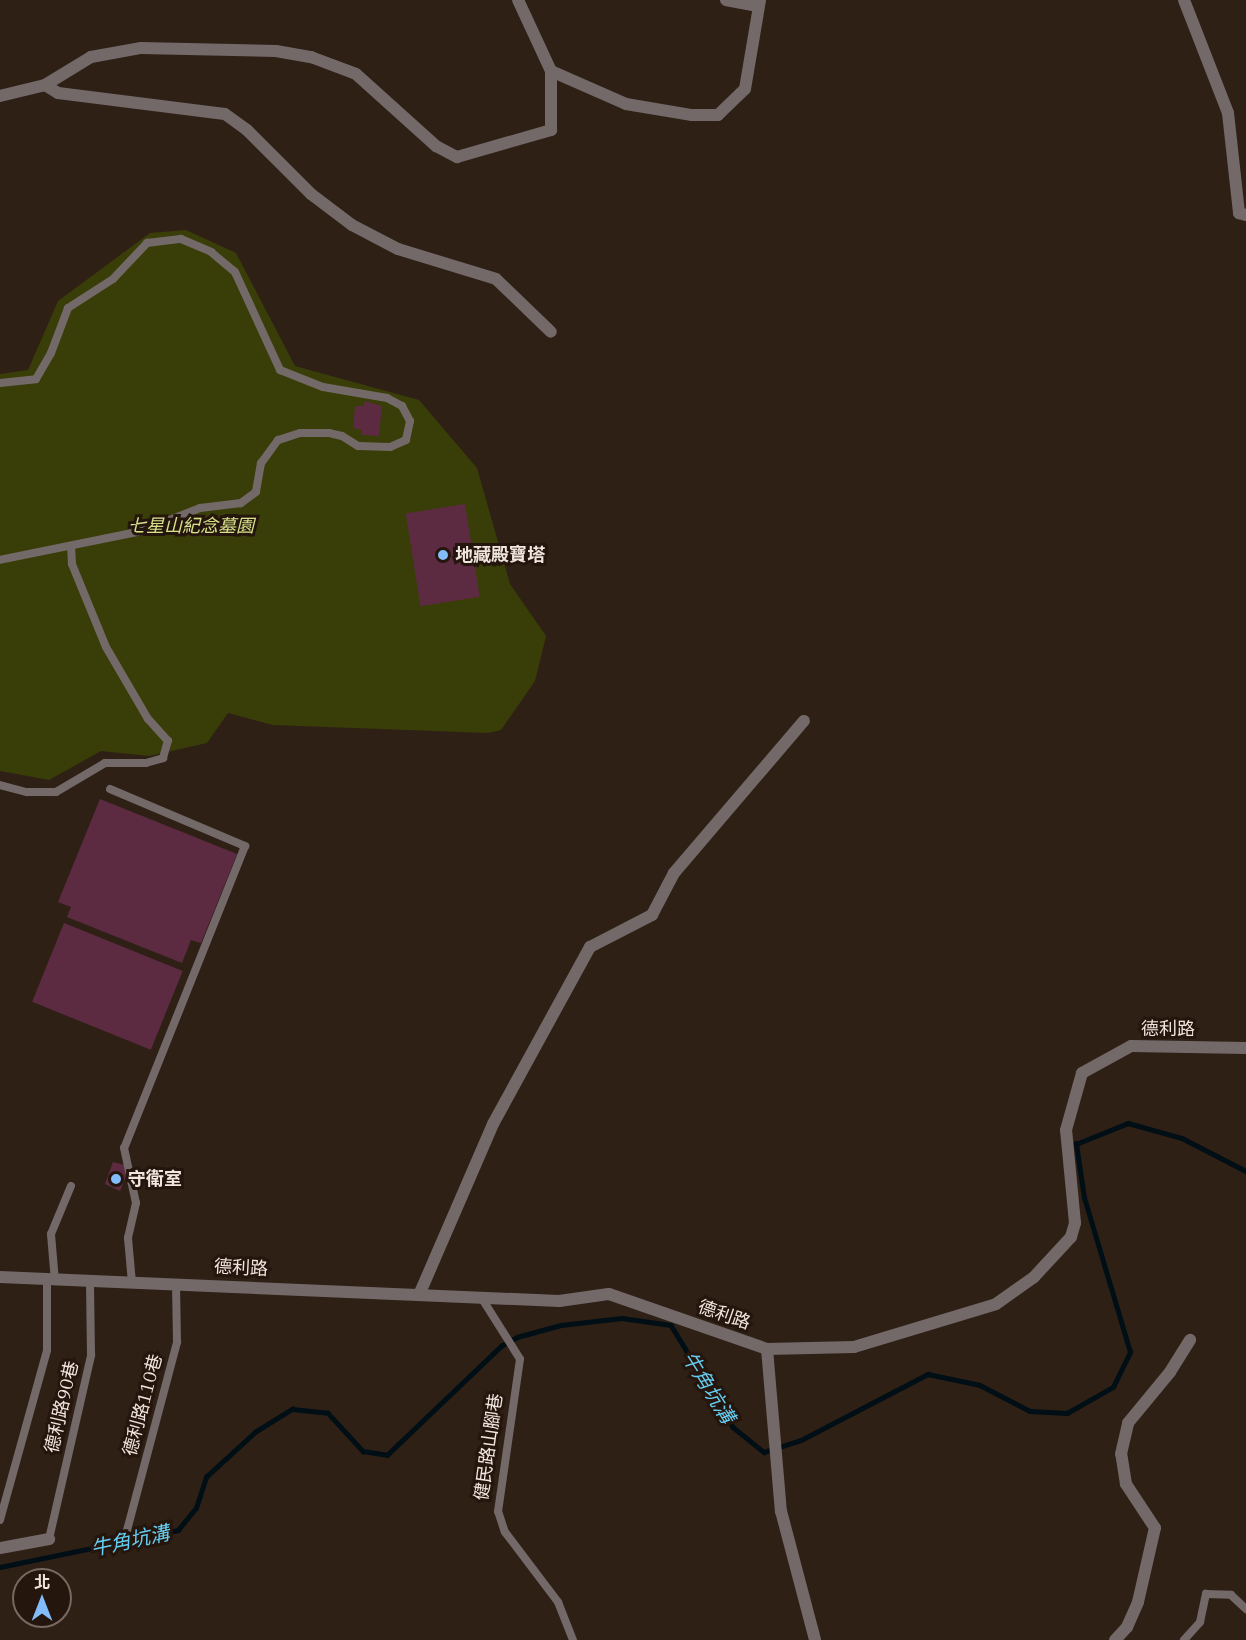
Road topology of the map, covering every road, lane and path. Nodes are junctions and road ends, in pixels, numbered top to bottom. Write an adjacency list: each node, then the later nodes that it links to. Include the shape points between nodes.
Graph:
1 (518, 0): 5 (street)
2 (726, 0): 4 (street)
3 (1184, 0): 8 (street, via 1228,113 1239,213)
4 (758, 3): 5 (street, via 745,89 718,115 692,115 626,104)
5 (551, 70): 6 (street, via 551,130 457,157 436,146 356,74 311,57 276,51 141,48 91,57)
6 (45, 85): 7 (street); 9 (street, via 58,93 225,114 248,130 311,194 352,225 398,249 496,279)
7 (0, 96)
8 (1246, 215)
9 (551, 332)
10 (0, 383): 11 (lane, via 36,379 51,354 68,308 112,279 147,243 181,239 211,252 235,272 280,370 323,387 387,398 402,406 410,421 406,440 390,447 358,446 329,433 300,433 278,440 261,463 256,492 241,503 200,508 142,531)
11 (71, 547): 12 (lane); 14 (lane, via 72,564 106,647 148,719 168,741 163,758 146,763 105,763 56,792 27,792)
12 (0, 560)
13 (804, 721): 23 (street, via 674,873 652,915 590,947 493,1124)
14 (0, 785)
15 (110, 789): 21 (lane, via 245,846 124,1148 136,1203 128,1238)
16 (1246, 1048): 26 (street, 德利路, via 1131,1046 1082,1073 1066,1130 1075,1223 1071,1237 1034,1277 1007,1297 854,1347)
17 (71, 1186): 19 (lane, via 51,1234)
18 (0, 1278): 19 (street, 德利路)
19 (51, 1281): 20 (street, 德利路); 27 (lane, via 47,1350)
20 (90, 1281): 21 (street, 德利路); 29 (lane, 德利路90巷, via 91,1354)
21 (132, 1283): 22 (street, 德利路)
22 (176, 1283): 23 (street, 德利路); 28 (lane, 德利路110巷, via 177,1341)
23 (419, 1295): 24 (street, 德利路)
24 (481, 1298): 26 (street, 德利路, via 559,1301 609,1294); 32 (lane, 健民路山腳巷, via 516,1347 519,1370 498,1511 505,1532 558,1602)
25 (1190, 1340): 34 (street, via 1170,1372 1128,1423 1121,1454 1126,1484 1155,1528 1138,1602 1127,1627)
26 (767, 1349): 33 (street, via 781,1511)
27 (0, 1520)
28 (126, 1534)
29 (49, 1539): 30 (street)
30 (0, 1548)
31 (1246, 1609): 35 (lane, via 1231,1595 1206,1594 1200,1622)
32 (573, 1640)
33 (815, 1640)
34 (1115, 1640)
35 (1184, 1640)

